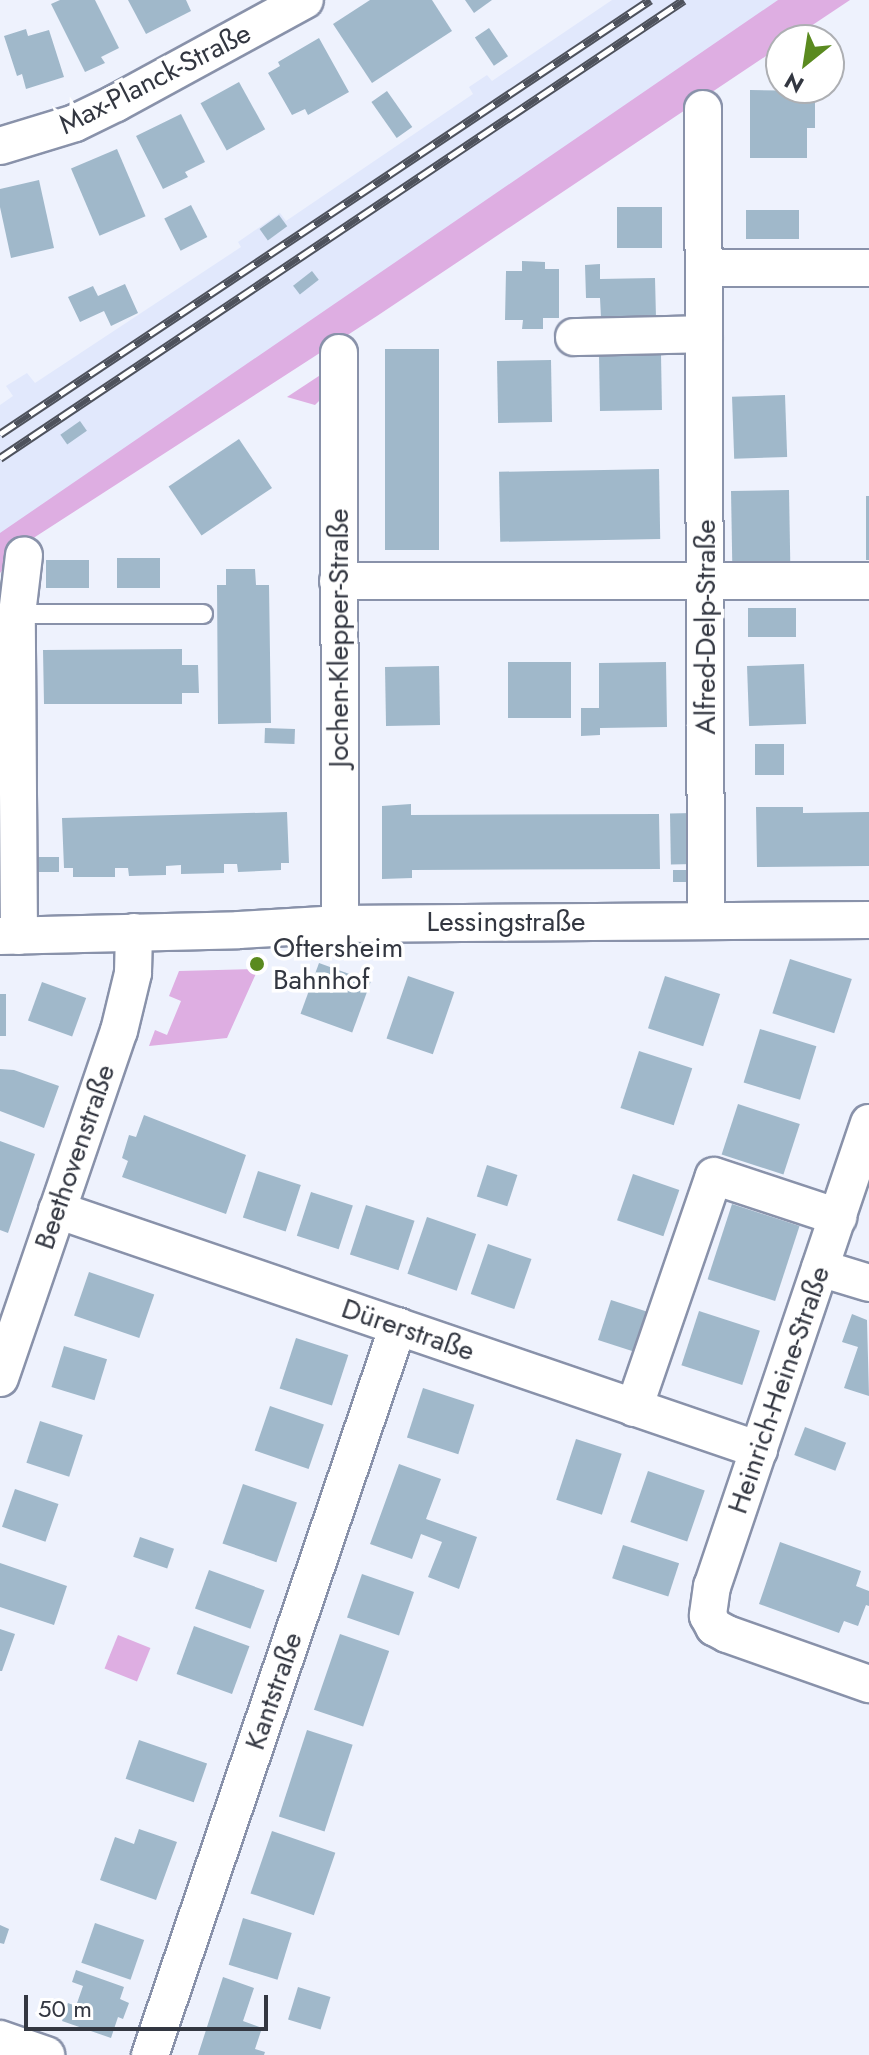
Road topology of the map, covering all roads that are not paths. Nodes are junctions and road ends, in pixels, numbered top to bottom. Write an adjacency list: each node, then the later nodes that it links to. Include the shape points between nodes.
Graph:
1 (305, 0): 3 (street, Max-Planck-Straße, via 75,123)
2 (703, 109): 4 (street, Alfred-Delp-Straße)
3 (0, 146)
4 (704, 268): 5 (street); 6 (street, Alfred-Delp-Straße)
5 (869, 268)
6 (704, 334): 7 (street); 11 (street, Alfred-Delp-Straße)
7 (574, 337)
8 (339, 353): 10 (street, Jochen-Klepper-Straße)
9 (24, 555): 13 (street)
10 (338, 581): 11 (street); 17 (street, Jochen-Klepper-Straße)
11 (707, 581): 12 (street); 16 (street, Alfred-Delp-Straße)
12 (869, 581)
13 (17, 614): 14 (lane); 19 (street)
14 (203, 614)
15 (869, 920): 16 (street, Lessingstraße)
16 (706, 921): 17 (street, Lessingstraße)
17 (340, 924): 18 (street, Lessingstraße)
18 (134, 932): 19 (street, Lessingstraße); 21 (street, Beethovenstraße, via 133,973 119,1031)
19 (9, 936)
20 (869, 1123): 22 (street, Heinrich-Heine-Straße)
21 (57, 1210): 25 (street, Dürerstraße); 26 (street, Beethovenstraße)
22 (838, 1217): 23 (street, Heinrich-Heine-Straße); 27 (street, via 714,1176)
23 (820, 1268): 24 (street); 28 (street, Heinrich-Heine-Straße)
24 (869, 1283)
25 (398, 1326): 27 (street, Dürerstraße); 32 (street, Kantstraße)
26 (0, 1378)
27 (634, 1408): 28 (street, Dürerstraße)
28 (759, 1450): 29 (street, Heinrich-Heine-Straße, via 708,1602 708,1616 714,1627 742,1640)
29 (869, 1684)
30 (0, 2039): 31 (street)
31 (46, 2055)
32 (150, 2055)

